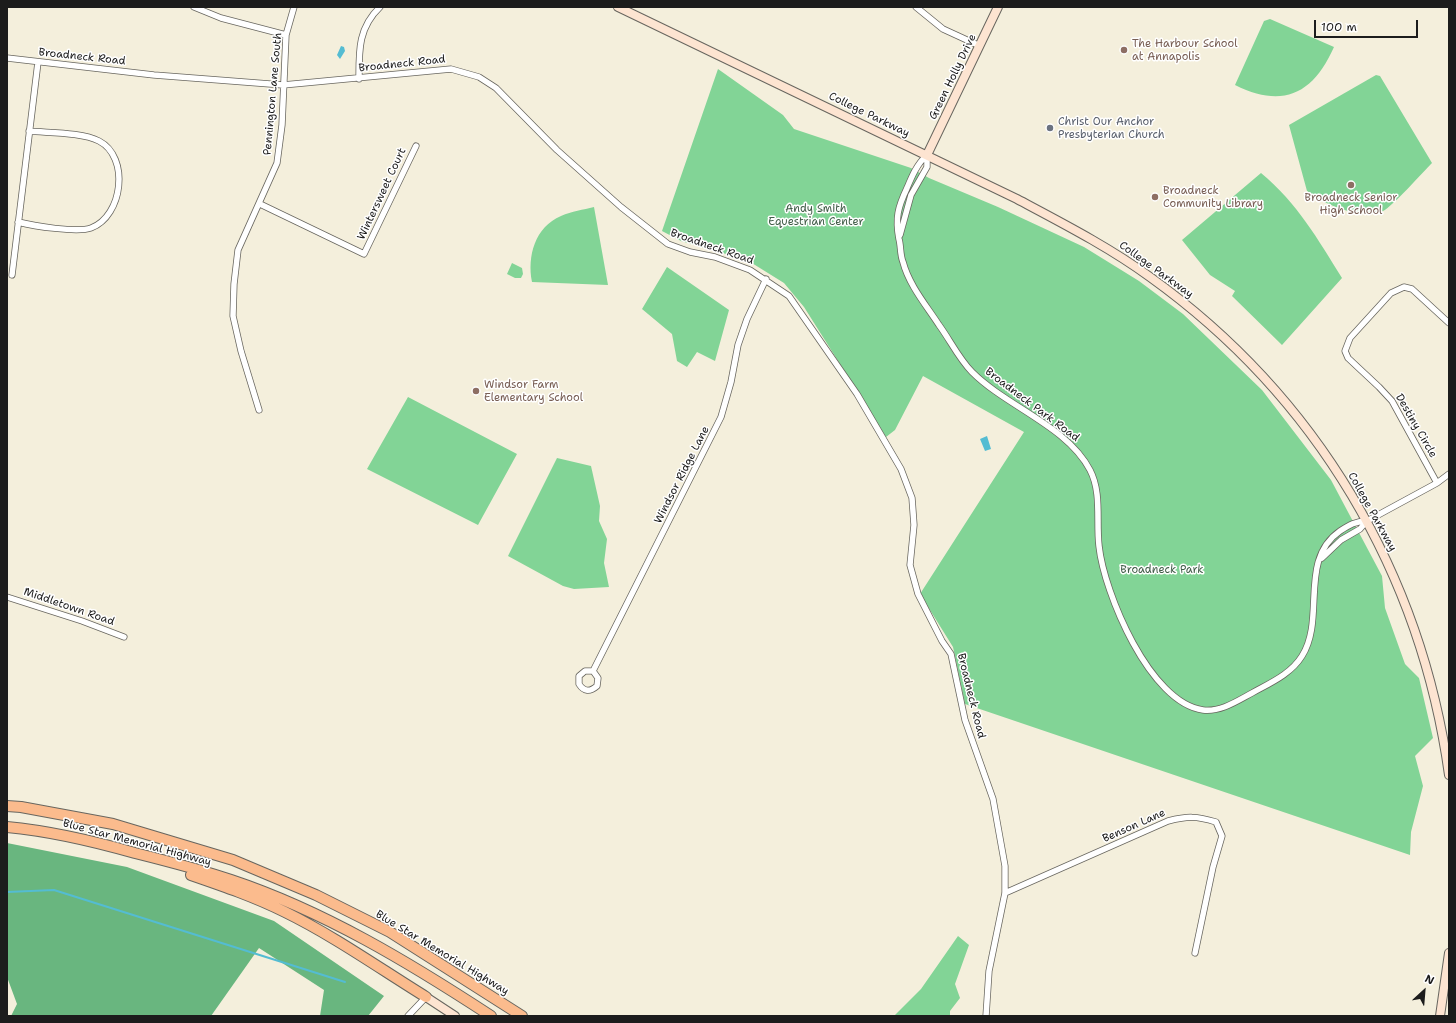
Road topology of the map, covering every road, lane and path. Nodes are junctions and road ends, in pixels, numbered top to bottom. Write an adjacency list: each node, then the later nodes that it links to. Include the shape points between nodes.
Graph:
1 (194, 7): 7 (street, via 221,18)
2 (294, 7): 7 (street, Pennington Lane South)
3 (380, 7): 11 (street, via 366,26 359,46)
4 (618, 7): 15 (main road, College Parkway)
5 (916, 7): 8 (street, via 943,29)
6 (998, 7): 8 (main road, Green Holly Drive)
7 (286, 35): 12 (street, Pennington Lane South)
8 (980, 46): 15 (main road, Green Holly Drive)
9 (7, 58): 10 (street, Broadneck Road)
10 (38, 62): 12 (street, Broadneck Road, via 183,78); 13 (street)
11 (359, 79): 12 (street, Broadneck Road); 19 (street, Broadneck Road, via 451,69 479,77 496,88 557,150 668,244 715,257)
12 (283, 85): 16 (street, Pennington Lane South, via 282,125 277,163)
13 (29, 131): 17 (street); 17 (street, via 91,137 107,146 120,168 116,204 106,219 84,230)
14 (416, 146): 16 (street, Wintersweet Court, via 364,254)
15 (927, 156): 24 (main road, College Parkway, via 1017,199 1099,244 1150,276 1201,317 1250,362 1297,416 1339,475); 24 (street, Broadneck Park Road, via 927,167 911,195 899,237 902,261 910,282 966,365 987,385 1060,436 1083,458 1095,483 1099,547 1115,606 1126,632 1156,677 1184,704 1202,710 1225,707 1275,681 1294,666 1303,656 1310,638 1314,584 1326,544 1356,521)
16 (260, 204): 21 (street, Pennington Lane South, via 238,250 233,316)
17 (18, 222): 18 (street)
18 (12, 275)
19 (766, 279): 27 (street, Windsor Ridge Lane, via 738,345 721,417); 33 (street, Broadneck Road, via 789,296 828,349 901,468 912,498 914,525 910,565 918,594 951,654 965,720 993,799 1005,866)
20 (1449, 323): 23 (street, Destiny Circle, via 1412,289 1404,287 1391,292 1355,332 1345,351 1348,358 1392,401)
21 (259, 410)
22 (1449, 474): 23 (street)
23 (1436, 483): 24 (street)
24 (1367, 521): 28 (main road, College Parkway, via 1414,626)
25 (7, 597): 26 (street, Middletown Road)
26 (124, 637)
27 (593, 671)
28 (1446, 741): 29 (main road, College Parkway)
29 (1449, 775)
30 (7, 806): 40 (highway, Blue Star Memorial Highway, via 113,824 233,860 316,895 390,932)
31 (7, 827): 32 (highway, Blue Star Memorial Highway, via 57,834)
32 (161, 860): 36 (highway, via 176,870 250,896 315,928); 39 (highway, Blue Star Memorial Highway, via 231,880 318,916 405,962)
33 (1005, 893): 34 (street, Benson Lane, via 1168,821 1198,816 1216,822 1222,836); 41 (street, Broadneck Road, via 988,971)
34 (1195, 953)
35 (1449, 953): 42 (main road)
36 (426, 997): 37 (street); 38 (main road)
37 (408, 1016)
38 (455, 1016)
39 (491, 1016)
40 (522, 1016)
41 (986, 1016)
42 (1440, 1016)

